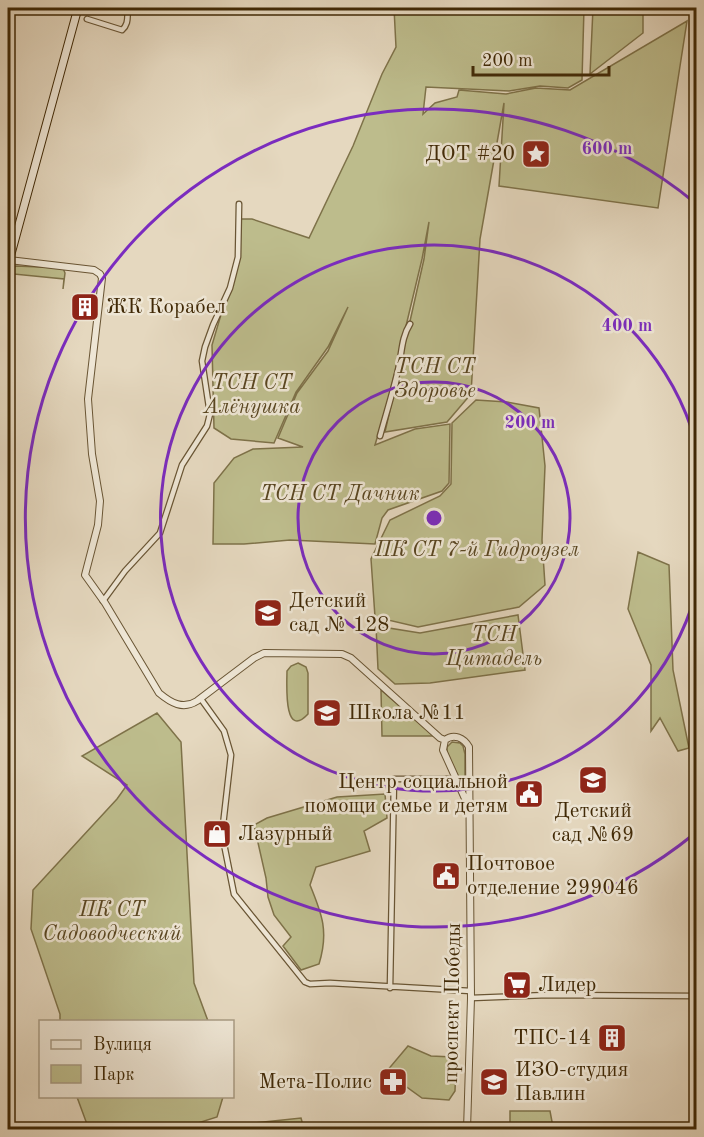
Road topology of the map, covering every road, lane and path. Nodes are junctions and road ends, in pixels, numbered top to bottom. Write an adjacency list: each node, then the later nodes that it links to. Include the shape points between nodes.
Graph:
1 (78, 8): 5 (main road)
2 (128, 8): 3 (street, via 128,21 122,30)
3 (87, 19)
4 (239, 204): 8 (street, via 238,257 202,361 210,414 207,426 182,465 160,533)
5 (8, 263): 8 (street, via 94,270 102,278 88,399 100,513 84,572)
6 (410, 324): 7 (street)
7 (380, 436)
8 (103, 601): 9 (street, via 159,693 184,706)
9 (201, 699): 10 (street, via 264,653 342,654); 13 (street, via 224,731 231,755 222,834 234,894 308,984)
10 (445, 740): 11 (street, проспект Победы, via 443,750); 12 (street, проспект Победы, via 460,738 469,747)
11 (455, 779): 12 (street, проспект Победы); 13 (street, via 394,779)
12 (468, 805): 14 (street, проспект Победы)
13 (390, 988): 14 (street)
14 (471, 994): 15 (street); 16 (street, проспект Победы)
15 (696, 996)
16 (468, 1130)

